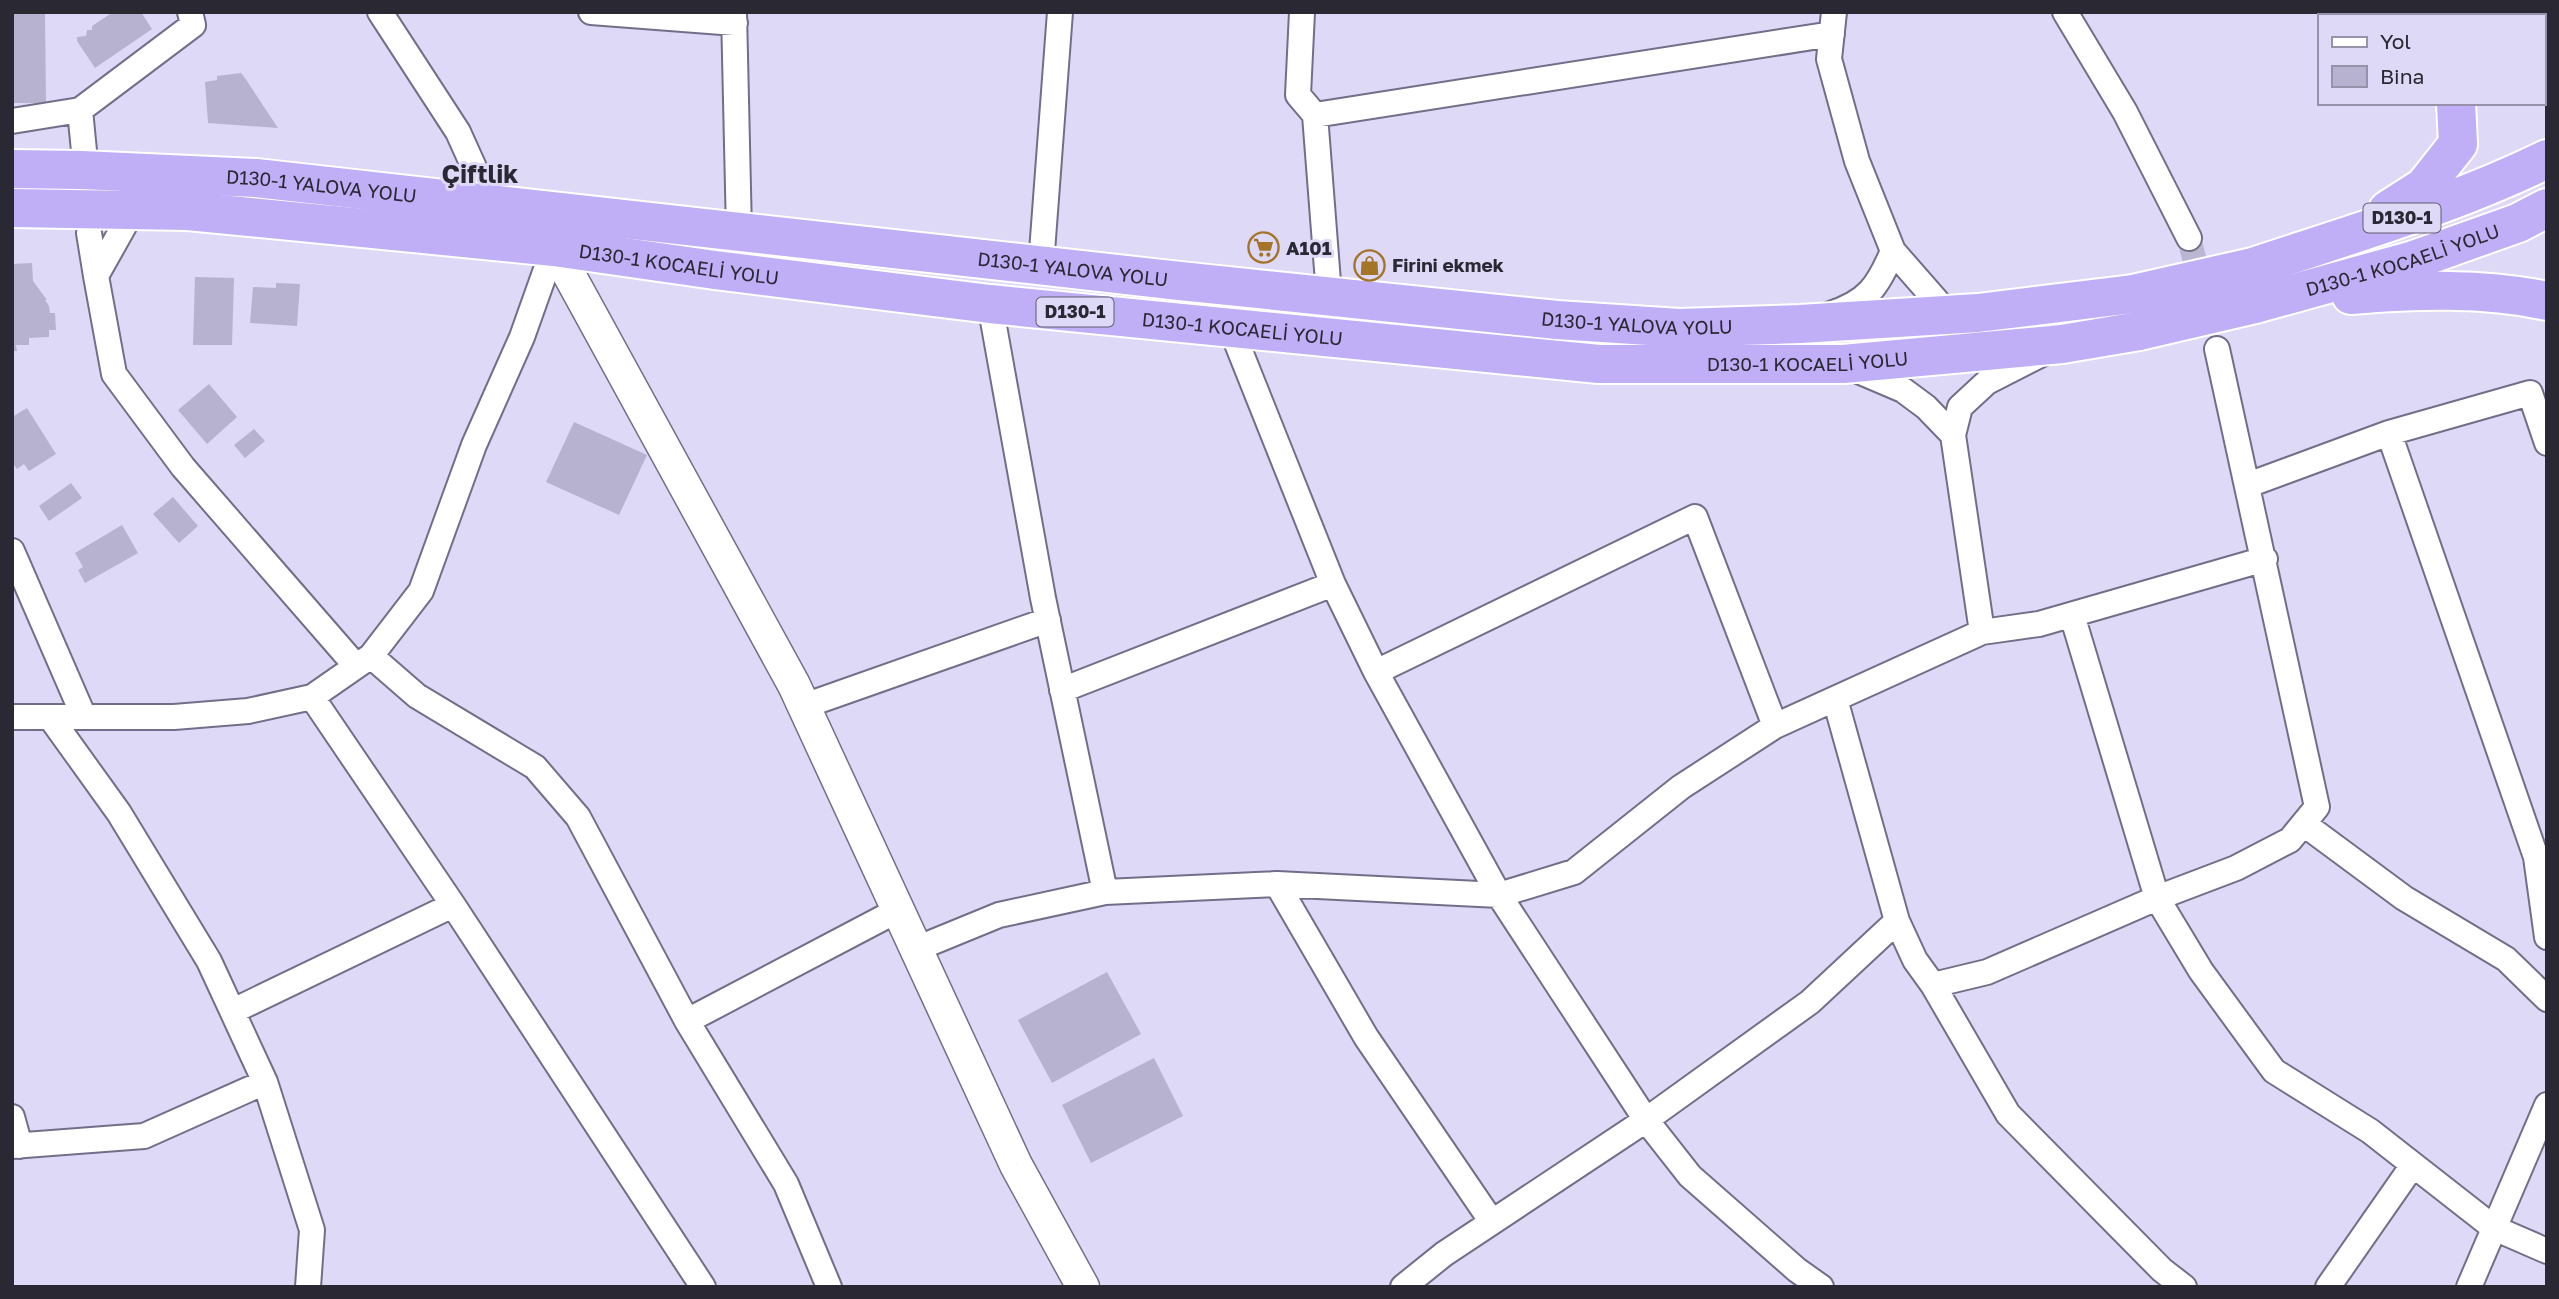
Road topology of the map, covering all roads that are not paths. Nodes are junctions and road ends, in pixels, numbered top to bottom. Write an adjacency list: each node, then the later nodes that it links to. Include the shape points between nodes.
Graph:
1 (190, 12): 10 (street, via 193,25)
2 (380, 12): 16 (street, via 458,132)
3 (591, 12): 7 (street)
4 (1060, 12): 26 (street)
5 (1302, 12): 11 (street, via 1298,95)
6 (2065, 12): 23 (street, via 2126,112)
7 (734, 18): 20 (street)
8 (1833, 23): 11 (street); 25 (street, via 1829,59 1857,161)
9 (2456, 105): 22 (highway, via 2458,144 2424,187)
10 (80, 110): 12 (street); 13 (street)
11 (1315, 115): 29 (street)
12 (12, 121)
13 (83, 151)
14 (2547, 159): 22 (highway, D130-1, via 2499,183)
15 (12, 169): 16 (highway, D130-1 YALOVA YOLU / D130-1, via 256,178)
16 (490, 203): 20 (highway, D130-1 YALOVA YOLU / D130-1)
17 (12, 208): 19 (highway, D130-1 KOCAELİ YOLU / D130-1)
18 (2547, 208): 28 (highway, D130-1 KOCAELİ YOLU / D130-1, via 2414,260)
19 (133, 210): 24 (highway, D130-1 KOCAELİ YOLU / D130-1, via 188,211); 27 (street)
20 (739, 232): 26 (highway, D130-1 YALOVA YOLU / D130-1)
21 (89, 233): 27 (street)
22 (2344, 237): 28 (highway, D130-1)
23 (2189, 238)
24 (554, 247): 31 (highway, D130-1 KOCAELİ YOLU / D130-1); 49 (street, via 421,591); 54 (street)
25 (1894, 251): 33 (street); 34 (street, via 1881,279 1864,298)
26 (1041, 265): 29 (highway, D130-1 YALOVA YOLU / D130-1)
27 (96, 276): 49 (street, via 114,374 183,467)
28 (2259, 290): 30 (highway, via 2414,290 2520,295); 32 (highway, D130-1, bridge)
29 (1329, 295): 34 (highway, D130-1 YALOVA YOLU / D130-1, via 1679,328)
30 (2547, 301)
31 (990, 304): 35 (highway, D130-1 KOCAELİ YOLU / D130-1); 47 (street)
32 (2136, 313): 33 (highway, D130-1 YALOVA YOLU / D130-1); 36 (highway, D130-1 KOCAELİ YOLU / D130-1)
33 (1949, 315): 34 (highway, D130-1 YALOVA YOLU / D130-1)
34 (1800, 324)
35 (1230, 327): 38 (highway, D130-1 KOCAELİ YOLU / D130-1, via 1599,364); 45 (street)
36 (2063, 344): 38 (highway, D130-1 KOCAELİ YOLU / D130-1); 40 (street, via 1987,382 1961,407)
37 (2217, 349): 42 (street)
38 (1843, 364): 40 (street, via 1903,390)
39 (2389, 433): 41 (street, via 2530,393); 42 (street); 60 (street)
40 (1953, 435): 48 (street)
41 (2547, 443)
42 (2248, 485): 44 (street)
43 (12, 551): 57 (street)
44 (2265, 559): 46 (street); 59 (street, via 2317,807)
45 (1333, 584): 50 (street); 51 (street)
46 (2072, 615): 48 (street); 64 (street)
47 (1048, 620): 51 (street); 54 (street)
48 (1982, 632): 53 (street)
49 (363, 661): 52 (street); 73 (street, via 535,766 578,817)
50 (1376, 672): 58 (street, via 1695,517); 63 (street)
51 (1062, 690): 62 (street)
52 (312, 697): 57 (street, via 248,711); 65 (street)
53 (1835, 699): 58 (street); 67 (street)
54 (804, 706): 66 (street)
55 (12, 717): 56 (street)
56 (50, 717): 57 (street); 72 (street, via 119,813 209,961)
57 (84, 718)
58 (1775, 726): 63 (street, via 1681,787 1574,872)
59 (2304, 824): 64 (street, via 2290,840); 71 (street, via 2404,898 2506,959)
60 (2541, 852): 68 (street)
61 (1276, 884): 62 (street); 63 (street); 80 (street, via 1366,1037)
62 (1105, 892): 69 (street, via 999,915)
63 (1499, 895): 77 (street)
64 (2157, 898): 70 (street, via 1987,972); 79 (street, via 2201,971 2274,1071 2370,1131)
65 (453, 905): 72 (street); 86 (street)
66 (898, 910): 69 (street); 73 (street)
67 (1897, 921): 70 (street, via 1914,960); 77 (street, via 1810,1002)
68 (2547, 937)
69 (916, 949): 88 (street, via 1016,1165)
70 (1933, 985): 91 (street, via 2008,1114)
71 (2547, 999)
72 (233, 1011): 74 (street)
73 (687, 1021): 87 (street, via 786,1184)
74 (265, 1082): 78 (street, via 144,1136); 85 (street, via 312,1230)
75 (2547, 1105): 81 (street)
76 (12, 1117): 78 (street)
77 (1646, 1120): 80 (street); 84 (street, via 1690,1176)
78 (16, 1146)
79 (2413, 1165): 81 (street); 92 (street)
80 (1493, 1222): 83 (street)
81 (2494, 1228): 82 (street); 93 (street)
82 (2547, 1251)
83 (1430, 1277): 89 (street)
84 (1791, 1278): 90 (street)
85 (308, 1287)
86 (704, 1287)
87 (829, 1287)
88 (1083, 1287)
89 (1403, 1287)
90 (1821, 1287)
91 (2184, 1287)
92 (2328, 1287)
93 (2469, 1287)

